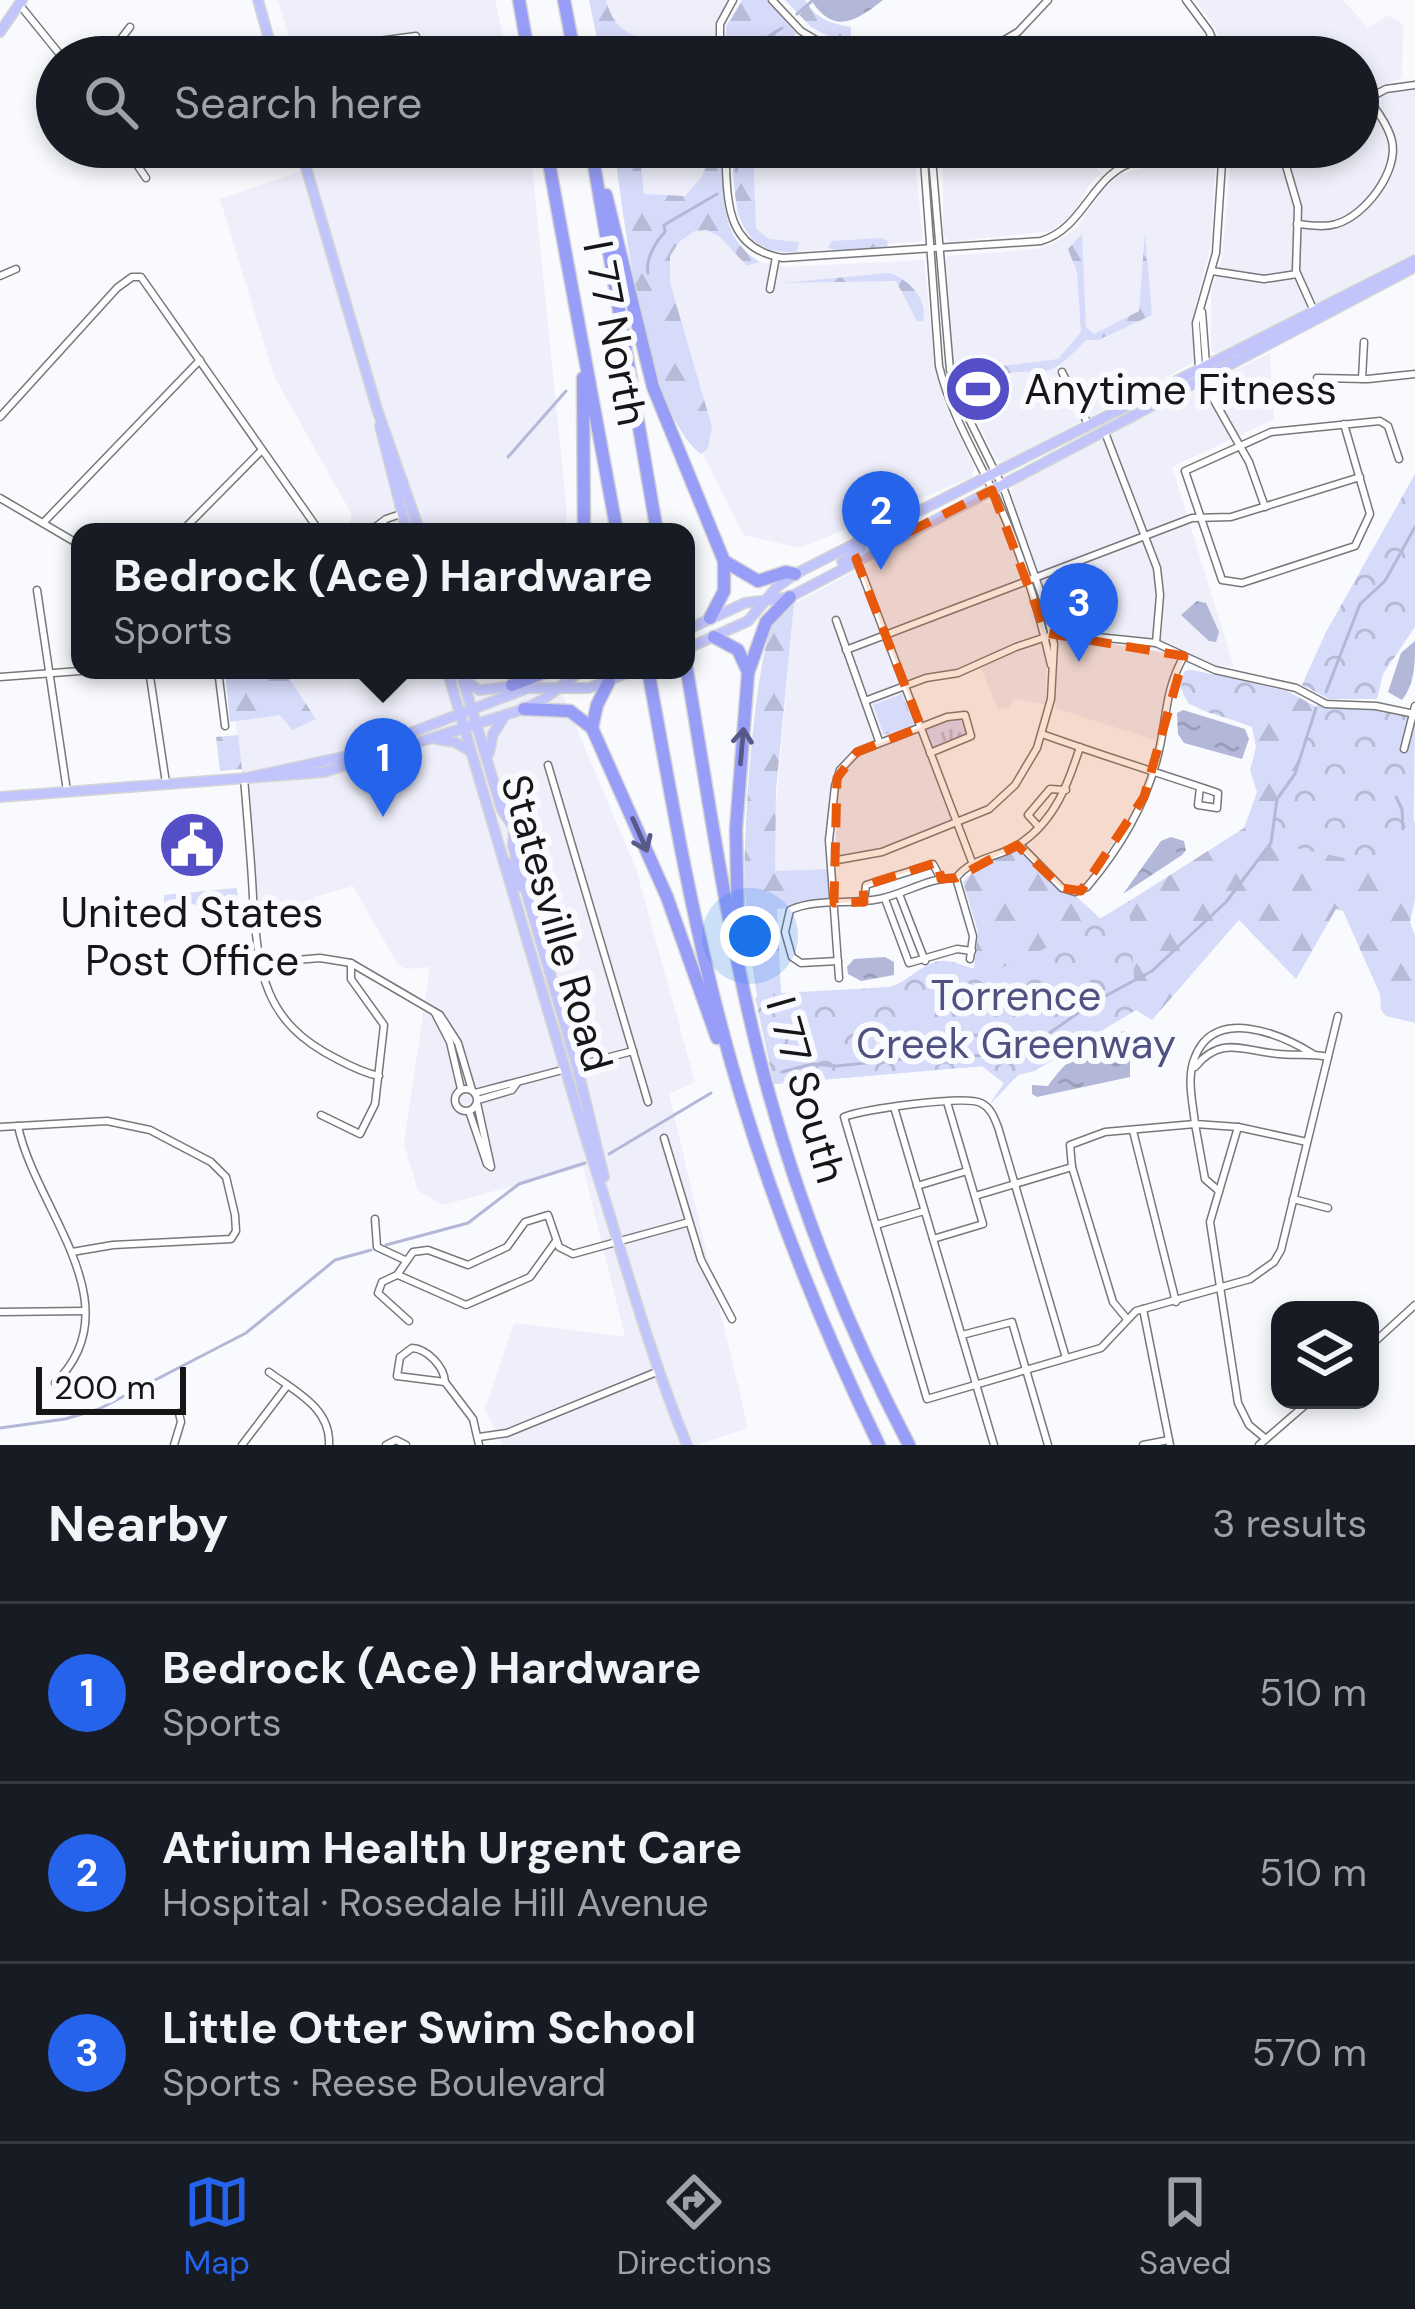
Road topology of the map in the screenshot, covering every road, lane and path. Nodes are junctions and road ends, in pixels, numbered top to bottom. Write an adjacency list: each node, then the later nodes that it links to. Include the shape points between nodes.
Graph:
1 (523, 0): 14 (highway)
2 (568, 0): 15 (highway)
3 (733, 0): 16 (street)
4 (772, 0): 17 (street)
5 (1048, 0): 18 (street)
6 (1186, 0): 19 (street)
7 (21, 2): 10 (main road); 11 (street)
8 (258, 3): 13 (main road)
9 (130, 28): 12 (street)
10 (0, 32)
11 (46, 36)
12 (124, 36)
13 (267, 36)
14 (529, 36)
15 (575, 36)
16 (720, 36)
17 (809, 36)
18 (1012, 36)
19 (1211, 36)
20 (1415, 85): 21 (street)
21 (1379, 91)
22 (1379, 118): 37 (street, via 1393,143 1388,173 1345,220)
23 (139, 168): 35 (street)
24 (306, 168): 57 (main road)
25 (553, 168): 41 (highway, I 77 North)
26 (554, 168): 79 (highway)
27 (598, 168): 81 (highway)
28 (599, 168): 36 (highway)
29 (727, 168): 40 (street, via 734,223 754,248)
30 (923, 168): 38 (street)
31 (932, 168): 39 (street)
32 (1122, 168): 39 (street, via 1055,236)
33 (1221, 168): 44 (street)
34 (1287, 168): 37 (street)
35 (146, 178)
36 (606, 195): 82 (highway); 87 (highway, via 653,387)
37 (1297, 224): 45 (street)
38 (929, 249): 39 (street); 40 (street); 65 (street, via 939,366)
39 (939, 249): 65 (street, via 950,370)
40 (776, 257): 47 (street)
41 (568, 263): 78 (highway, via 586,406); 80 (highway, I 77 North)
42 (1415, 263): 48 (main road); 52 (main road)
43 (16, 269): 46 (street)
44 (1211, 271): 45 (street, via 1264,279); 52 (street, via 1196,334)
45 (1297, 274): 48 (street)
46 (0, 276)
47 (770, 289)
48 (1314, 311): 52 (main road)
49 (1364, 342): 55 (street)
50 (200, 360): 58 (street, via 148,283 132,277); 63 (street); 72 (street)
51 (1062, 372): 59 (street)
52 (1204, 373): 56 (main road); 61 (main road); 62 (street)
53 (1415, 374): 55 (street)
54 (1318, 378): 55 (street)
55 (1362, 380)
56 (1138, 400): 59 (main road); 61 (main road)
57 (377, 409): 70 (main road); 77 (main road)
58 (0, 417)
59 (1088, 424): 65 (main road)
60 (1344, 424): 62 (street); 64 (street, via 1386,422); 66 (street)
61 (1104, 430): 67 (main road); 83 (street)
62 (1239, 444): 69 (street); 71 (street, via 1185,471)
63 (262, 450): 73 (street); 74 (street)
64 (1399, 459)
65 (990, 475): 67 (street); 84 (main road)
66 (1360, 477): 69 (street); 71 (street, via 1370,514 1355,546 1242,584 1219,578)
67 (996, 487): 86 (main road); 90 (street)
68 (0, 498): 72 (street)
69 (1265, 507): 71 (street)
70 (401, 514): 75 (street); 76 (main road)
71 (1199, 517): 83 (street)
72 (43, 523): 85 (street)
73 (190, 523)
74 (314, 523)
75 (380, 523)
76 (404, 523)
77 (417, 523)
78 (584, 523)
79 (618, 523)
80 (618, 523)
81 (658, 523)
82 (659, 523)
83 (1143, 536): 90 (street); 100 (street, via 1159,580)
84 (862, 539): 88 (main road); 89 (main road)
85 (71, 540)
86 (856, 560): 88 (main road); 97 (street)
87 (724, 561): 89 (highway, via 758,581); 94 (highway, via 724,591)
88 (834, 571): 92 (main road)
89 (795, 574): 93 (main road)
90 (1032, 579): 97 (street); 98 (street)
91 (37, 590): 106 (street)
92 (790, 597): 93 (main road); 105 (highway, via 766,622)
93 (767, 599): 94 (main road); 99 (main road, via 748,621)
94 (710, 618): 96 (main road)
95 (836, 620): 102 (street)
96 (695, 626)
97 (885, 635): 102 (street); 123 (street)
98 (1049, 635): 100 (street); 123 (street); 138 (street, via 1053,674)
99 (714, 637): 101 (main road); 105 (highway, via 738,650)
100 (1156, 644): 103 (street)
101 (695, 645)
102 (846, 650): 127 (street)
103 (1184, 656): 129 (street, via 1326,704); 147 (street, via 1166,698)
104 (71, 672): 106 (street)
105 (748, 673): 175 (highway, one-way to 105, via 735,867)
106 (50, 674): 107 (street); 152 (street)
107 (0, 677)
108 (149, 679): 149 (street)
109 (219, 679): 134 (street)
110 (450, 679): 126 (main road, Statesville Road)
111 (464, 679): 131 (main road, Statesville Road)
112 (467, 679): 122 (main road, via 479,690)
113 (529, 679): 122 (highway)
114 (545, 679): 124 (highway)
115 (570, 679): 125 (main road)
116 (615, 679): 121 (main road)
117 (639, 679): 177 (highway)
118 (639, 679): 248 (highway, via 736,1078 808,1287)
119 (685, 679): 175 (highway, I 77 South)
120 (685, 679): 249 (highway, via 728,945 765,1106 818,1263)
121 (609, 681): 125 (main road); 136 (highway)
122 (512, 686): 124 (main road)
123 (905, 686): 127 (street); 135 (street)
124 (532, 687): 125 (main road); 131 (main road)
125 (559, 687): 128 (main road)
126 (452, 688): 132 (main road, Statesville Road); 133 (main road)
127 (865, 700): 139 (street)
128 (524, 709): 130 (main road); 136 (highway, via 570,711)
129 (1414, 711): 142 (street)
130 (505, 715): 131 (main road); 145 (main road)
131 (475, 716): 132 (main road); 145 (main road, Statesville Road)
132 (463, 721): 133 (main road); 137 (main road); 143 (main road, Statesville Road)
133 (439, 723): 137 (main road)
134 (225, 726)
135 (921, 727): 139 (street); 144 (street); 144 (street, via 958,713 972,731)
136 (592, 728): 177 (highway, one-way to 177, via 667,897)
137 (427, 734): 141 (main road); 143 (main road)
138 (1042, 734): 140 (street); 154 (street, via 1006,795)
139 (880, 743): 160 (street, via 857,752 837,776)
140 (1080, 748): 147 (street); 151 (street)
141 (384, 749): 148 (main road); 148 (main road, via 342,768)
142 (1404, 749)
143 (472, 753): 156 (main road, Statesville Road)
144 (930, 753): 154 (street)
145 (488, 759): 158 (main road, Statesville Road)
146 (548, 765): 178 (street)
147 (1152, 771): 150 (street); 157 (street, via 1132,824 1081,891 1062,888)
148 (247, 777): 149 (main road); 171 (street)
149 (166, 783): 152 (main road)
150 (1200, 787)
151 (1066, 790): 155 (street); 155 (street, via 1050,789 1032,807)
152 (67, 791): 153 (main road)
153 (0, 796)
154 (958, 824): 160 (street); 161 (street)
155 (1038, 826): 157 (street)
156 (495, 830): 158 (main road, via 505,848); 159 (main road, Statesville Road)
157 (1020, 844): 161 (street)
158 (513, 846): 164 (main road, Statesville Road)
159 (504, 861): 164 (main road); 181 (main road, Statesville Road)
160 (832, 861): 168 (street)
161 (972, 862): 162 (street)
162 (956, 878): 163 (street); 170 (street, via 971,955 957,949)
163 (941, 879): 165 (street); 167 (street, via 933,864 866,885)
164 (525, 888): 181 (main road, Statesville Road)
165 (899, 893): 166 (street); 170 (street)
166 (885, 898): 167 (street); 170 (street, via 909,963)
167 (864, 902): 168 (street)
168 (834, 903): 169 (street); 169 (street, via 795,907 784,932 796,961)
169 (838, 961): 173 (street)
170 (925, 961)
171 (259, 963): 172 (street); 183 (street, via 298,1036)
172 (351, 963): 174 (street); 183 (street, via 351,979 384,1024)
173 (839, 978)
174 (435, 1013): 184 (street); 185 (street, via 453,1032)
175 (749, 1016): 249 (highway, I 77 South, via 819,1248)
176 (1338, 1016): 180 (street)
177 (719, 1045): 248 (highway, via 788,1255)
178 (633, 1051): 181 (street); 186 (street)
179 (1313, 1054): 180 (street); 182 (street, via 1226,1046); 182 (street, via 1280,1035 1236,1028 1208,1040)
180 (1328, 1057): 197 (street)
181 (571, 1068): 185 (street); 214 (main road, Statesville Road)
182 (1193, 1070): 191 (street)
183 (379, 1076): 190 (street, via 360,1134)
184 (460, 1089): 185 (street); 189 (street, via 454,1103)
185 (475, 1097): 189 (street); 198 (street)
186 (648, 1102)
187 (947, 1102): 188 (street); 200 (street); 202 (street, via 975,1101 992,1113)
188 (894, 1107): 203 (street); 211 (street, via 844,1117)
189 (470, 1111): 198 (street)
190 (321, 1115)
191 (1195, 1124): 193 (street); 195 (street); 204 (street, via 1204,1179)
192 (18, 1126): 194 (street); 215 (street); 215 (street, via 142,1127 211,1162 232,1190 234,1237)
193 (1238, 1126): 197 (street); 204 (street)
194 (0, 1127)
195 (1133, 1130): 199 (street, via 1073,1142); 219 (street)
196 (664, 1138): 210 (street)
197 (1307, 1142): 206 (street)
198 (491, 1166): 201 (street)
199 (1072, 1167): 202 (street); 225 (street, via 1113,1302)
200 (968, 1171): 203 (street); 205 (street)
201 (494, 1177)
202 (1015, 1184): 205 (street); 229 (street)
203 (917, 1186): 208 (street)
204 (1219, 1191): 218 (street, via 1210,1222)
205 (975, 1196): 212 (street, via 983,1224)
206 (1294, 1199): 207 (street); 218 (street, via 1274,1262)
207 (1328, 1208)
208 (925, 1211): 211 (street); 212 (street)
209 (375, 1219): 216 (street, via 377,1247)
210 (689, 1222): 214 (street); 224 (street)
211 (876, 1225): 236 (street, via 927,1399)
212 (933, 1238): 227 (street)
213 (556, 1241): 214 (street, via 573,1254); 216 (street, via 548,1215 525,1222 507,1246 468,1265 428,1250); 217 (street, via 530,1276 466,1305)
214 (620, 1242): 231 (main road, Statesville Road)
215 (72, 1252): 222 (street)
216 (405, 1260): 217 (street)
217 (398, 1275): 226 (street, via 378,1293)
218 (1221, 1288): 219 (street); 240 (street, via 1236,1396)
219 (1176, 1302): 221 (street)
220 (1415, 1304): 228 (street)
221 (1143, 1309): 225 (street); 241 (street)
222 (84, 1311): 223 (street); 234 (street, via 80,1352)
223 (0, 1312)
224 (731, 1319)
225 (1127, 1319): 229 (street, via 1106,1346)
226 (409, 1321)
227 (962, 1335): 230 (street, via 1012,1322); 236 (street)
228 (1379, 1338)
229 (1066, 1358): 230 (street)
230 (1026, 1370): 236 (street); 251 (street)
231 (659, 1371): 239 (street); 247 (main road, Statesville Road)
232 (269, 1372): 235 (street)
233 (445, 1382): 233 (street, via 423,1351 402,1353 399,1378); 239 (street)
234 (55, 1384)
235 (288, 1385): 243 (street); 244 (street, via 325,1417)
236 (976, 1385): 250 (street)
237 (1300, 1409): 240 (street)
238 (179, 1413): 242 (street)
239 (479, 1441)
240 (1262, 1442)
241 (1169, 1443): 252 (street)
242 (174, 1445)
243 (242, 1445)
244 (329, 1445)
245 (386, 1445): 246 (street)
246 (406, 1445)
247 (687, 1445)
248 (875, 1445)
249 (905, 1445)
250 (994, 1445)
251 (1048, 1445)
252 (1143, 1445)

